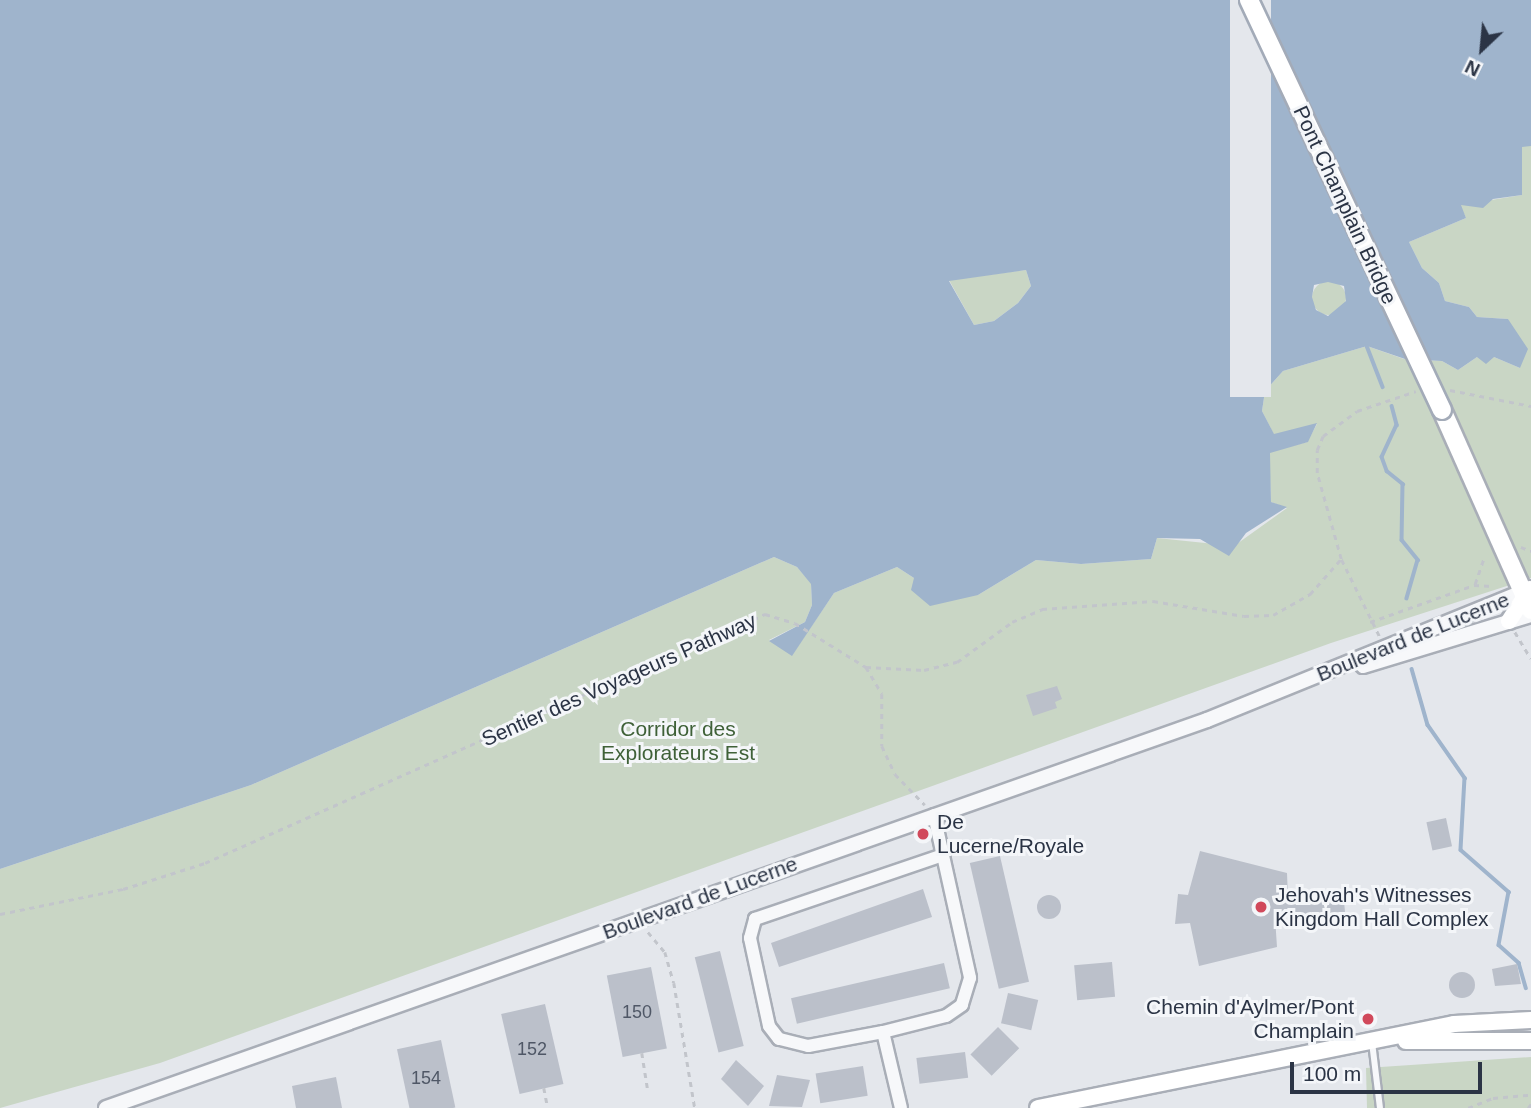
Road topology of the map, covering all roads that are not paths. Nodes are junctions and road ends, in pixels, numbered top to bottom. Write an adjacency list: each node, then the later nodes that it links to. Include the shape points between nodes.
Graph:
1 (1249, 0): 2 (main road, Pont Champlain Bridge, bridge)
2 (1527, 590): 3 (main road, Pont Champlain Bridge); 5 (main road); 6 (street, Boulevard de Lucerne)
3 (1531, 610)
4 (1531, 615): 5 (street, Boulevard de Lucerne)
5 (1508, 627): 6 (street, Boulevard de Lucerne)
6 (1295, 686): 7 (street, Boulevard de Lucerne)
7 (934, 815): 8 (street); 15 (street, Boulevard de Lucerne)
8 (943, 855): 10 (street, via 970,978 967,996 946,1016); 10 (street, via 755,919 750,938 769,1026 779,1039 808,1046)
9 (1531, 1020): 11 (main road, via 1454,1024)
10 (883, 1032): 14 (street)
11 (1372, 1041): 12 (main road); 13 (main road); 17 (lane)
12 (1531, 1041)
13 (1066, 1105): 16 (main road)
14 (898, 1106)
15 (106, 1108)
16 (1038, 1108)
17 (1380, 1108)

